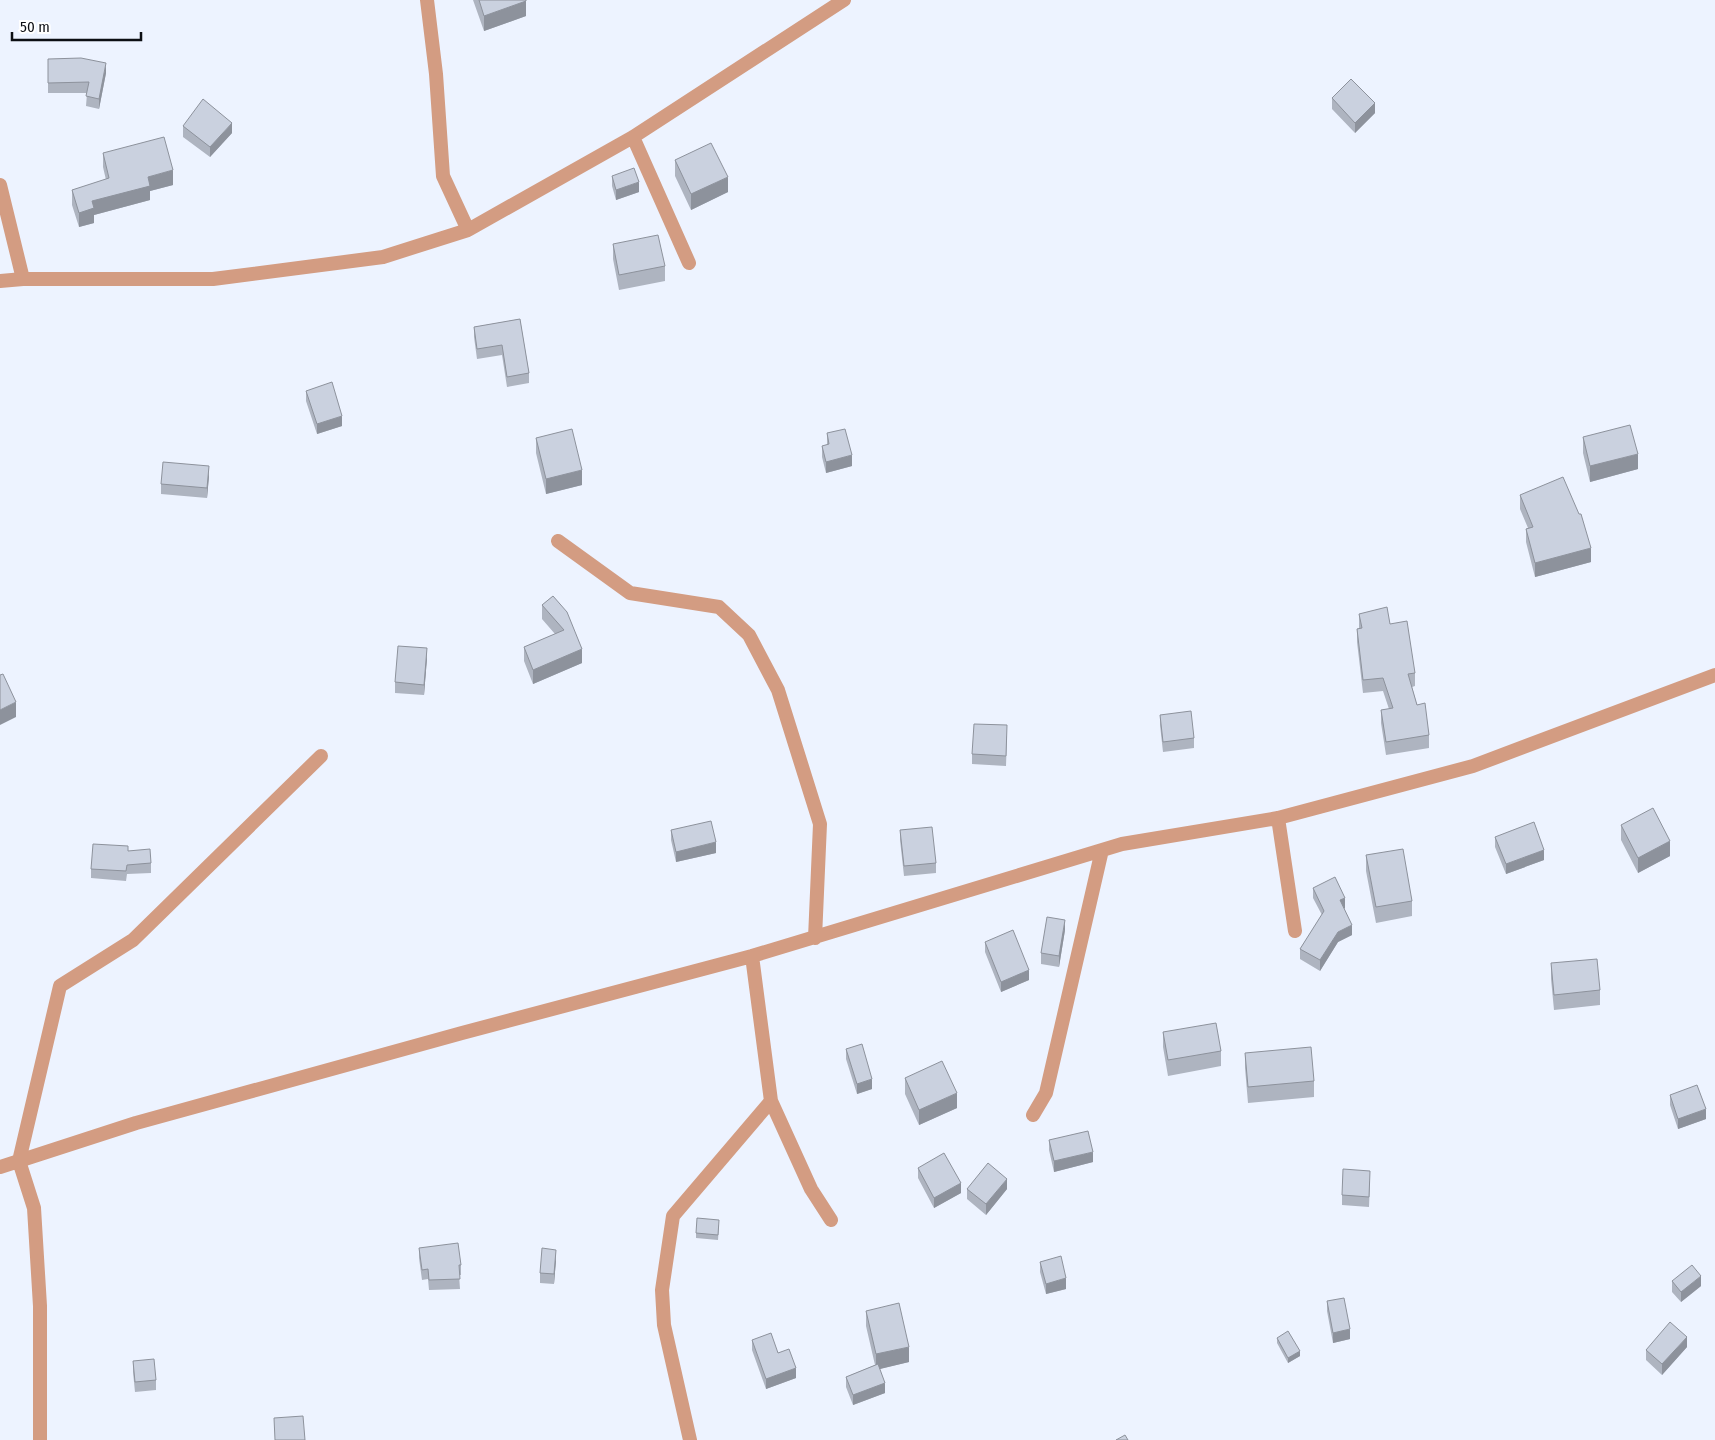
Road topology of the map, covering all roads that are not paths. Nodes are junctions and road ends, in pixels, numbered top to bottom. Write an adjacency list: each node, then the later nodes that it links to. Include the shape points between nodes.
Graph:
1 (427, 0): 5 (street, via 443,176)
2 (844, 0): 3 (street)
3 (633, 137): 5 (street); 6 (street)
4 (0, 186): 7 (street)
5 (468, 230): 7 (street, via 383,257 213,279)
6 (690, 263)
7 (23, 279): 8 (street)
8 (0, 281)
9 (558, 541): 15 (street, via 630,593 719,607 749,635 778,690 820,824)
10 (1715, 675): 12 (street, via 1473,766)
11 (321, 756): 19 (street, via 133,940 60,986)
12 (1278, 818): 13 (street); 14 (street)
13 (1102, 850): 15 (street); 18 (street, via 1046,1093)
14 (1296, 931)
15 (815, 938): 16 (street)
16 (752, 956): 17 (street); 19 (street, via 136,1123)
17 (772, 1101): 21 (street, via 811,1189); 23 (street, via 673,1216 662,1290 664,1325)
18 (1033, 1114)
19 (19, 1161): 20 (street); 22 (street, via 34,1208 40,1306)
20 (0, 1167)
21 (831, 1220)
22 (40, 1440)
23 (690, 1440)

